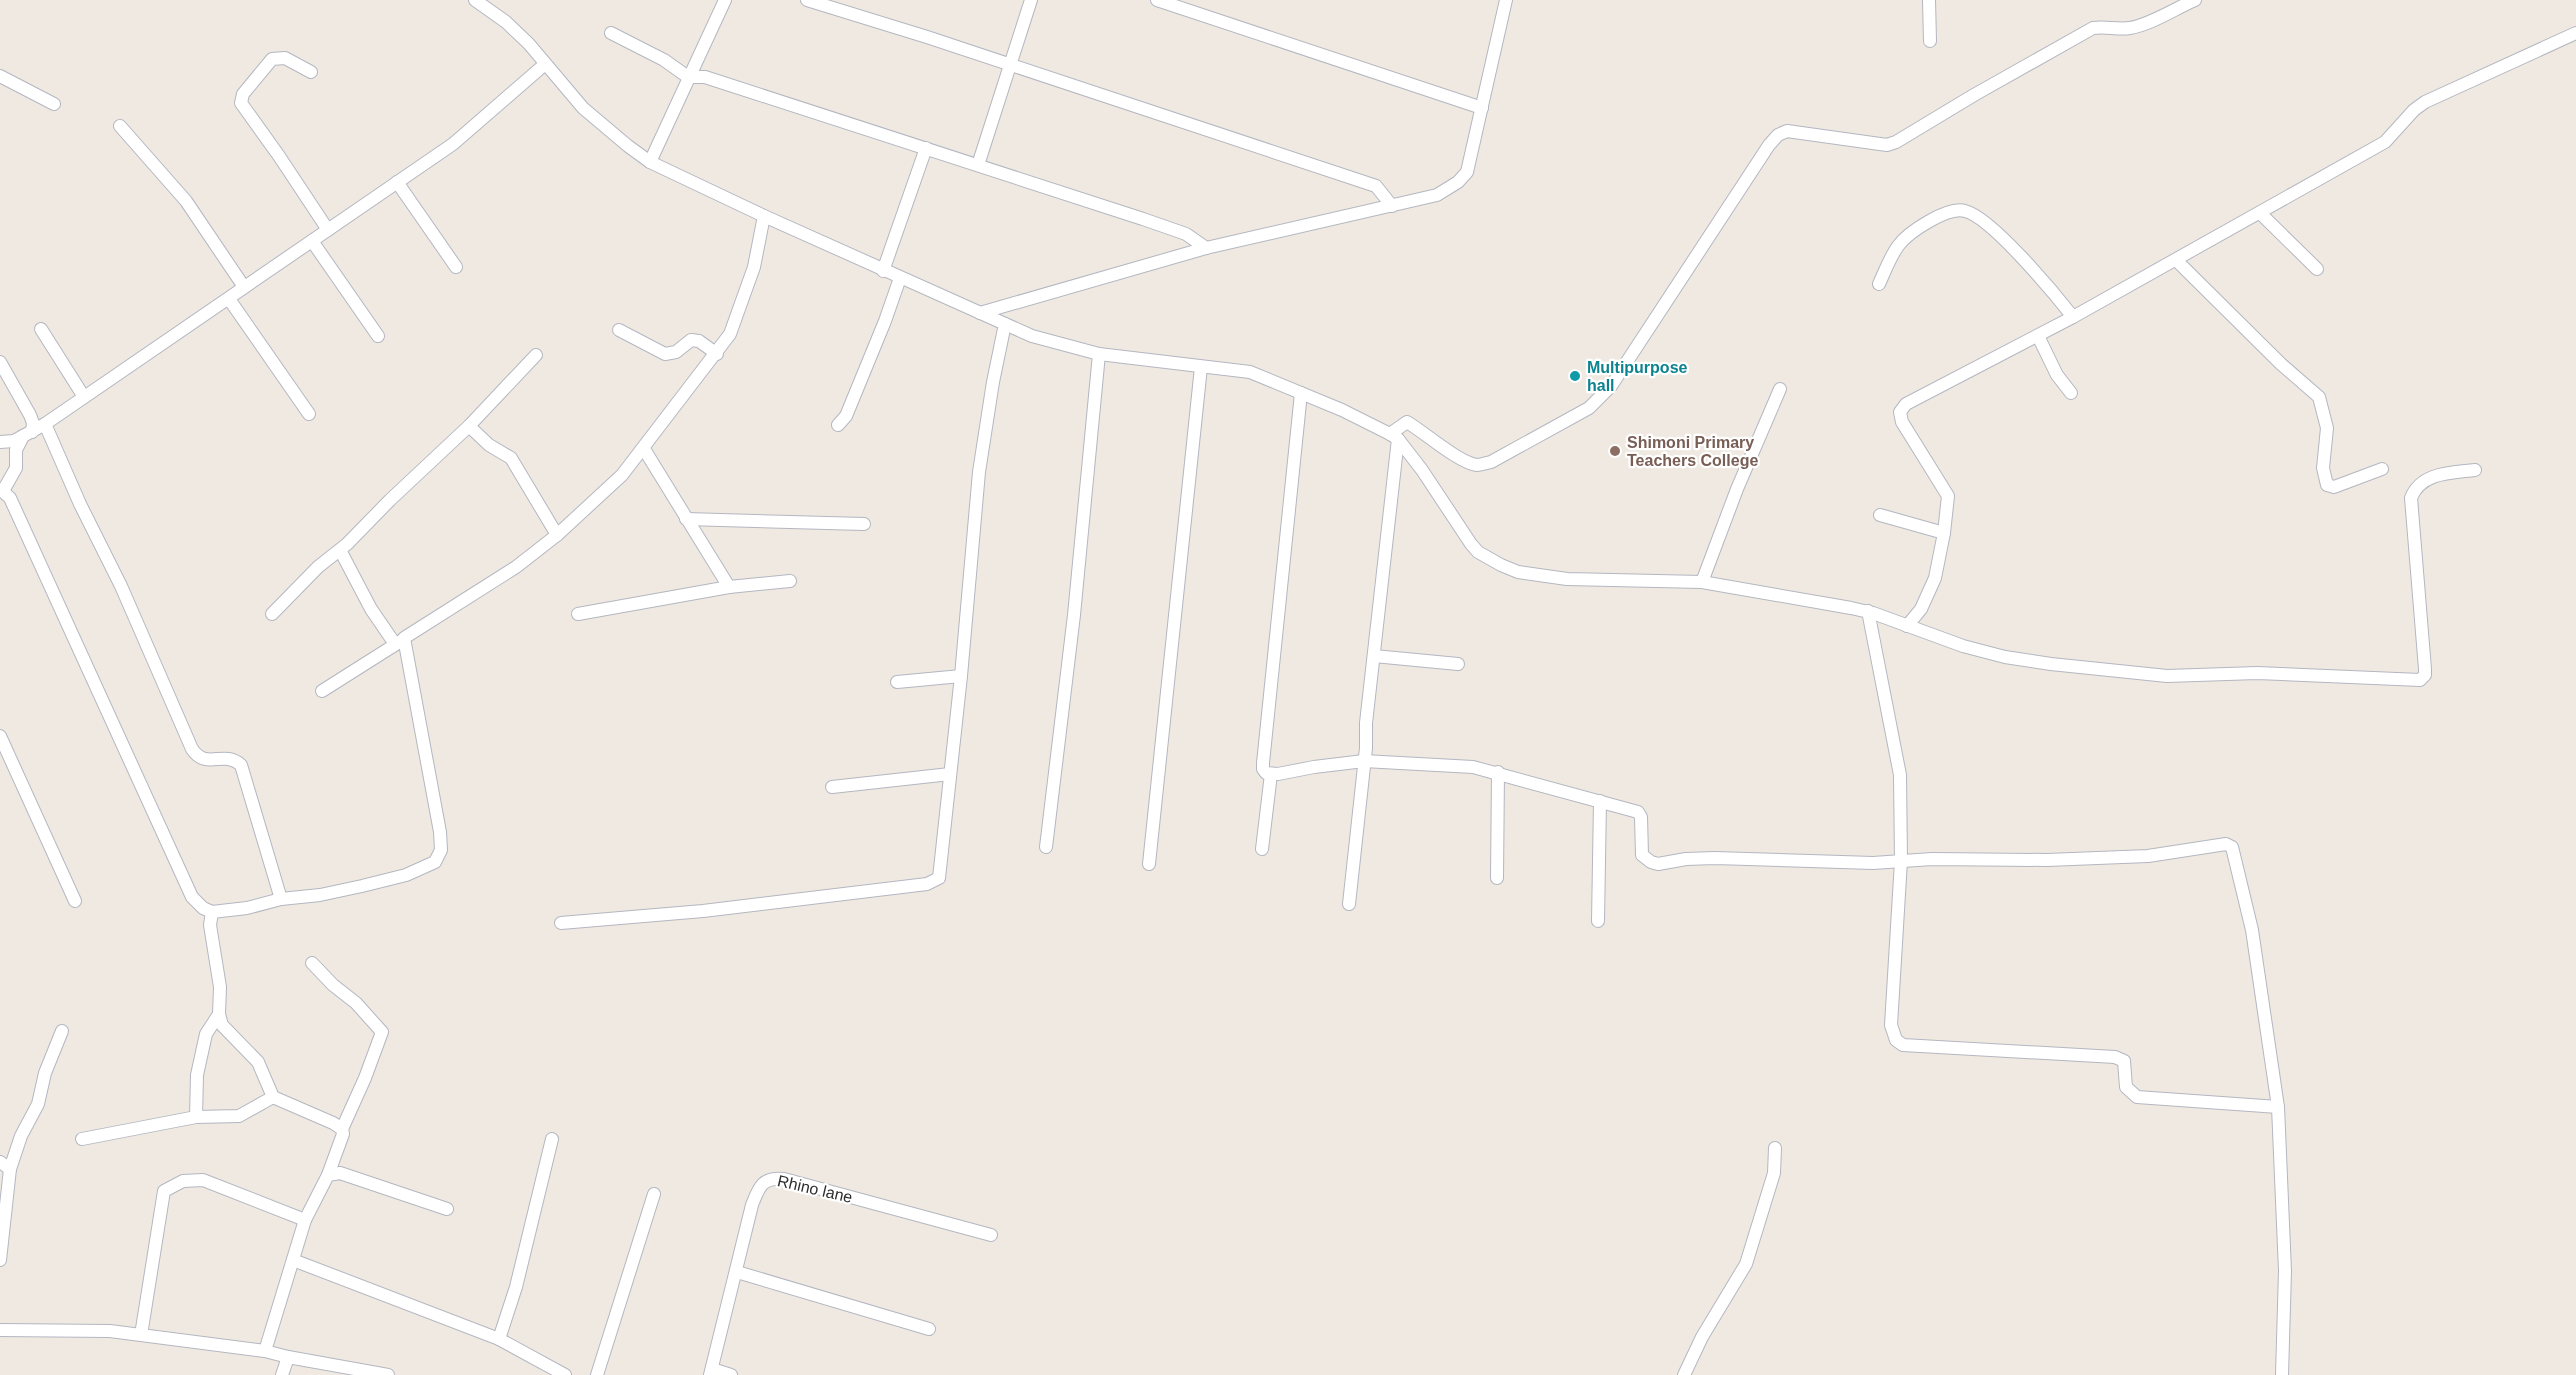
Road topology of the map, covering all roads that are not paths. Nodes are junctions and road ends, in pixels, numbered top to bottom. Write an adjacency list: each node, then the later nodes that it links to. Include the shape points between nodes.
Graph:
1 (475, 0): 12 (street, via 506,22)
2 (725, 0): 16 (street)
3 (807, 0): 13 (street)
4 (1031, 0): 13 (street)
5 (1157, 0): 18 (street)
6 (1929, 0): 11 (street)
7 (2195, 0): 59 (street, via 2132,28 2093,28 1887,145 1787,131 1778,135 1611,386 1589,408 1491,462 1477,465 1462,460 1407,422)
8 (1504, 1): 18 (street)
9 (611, 33): 16 (street)
10 (2576, 33): 25 (street, via 2425,102 2385,142)
11 (1930, 41)
12 (544, 65): 21 (street, via 583,108); 23 (street, via 453,144)
13 (1010, 65): 22 (street); 24 (street, via 1376,186)
14 (311, 72): 27 (street, via 285,58 272,59 243,94 241,103)
15 (0, 76): 17 (street)
16 (688, 77): 20 (street, via 705,77); 21 (street)
17 (54, 104)
18 (1482, 108): 24 (street, via 1467,172 1458,182 1437,195)
19 (120, 126): 36 (street, via 182,196)
20 (926, 148): 22 (street); 33 (street)
21 (650, 162): 26 (street)
22 (978, 165): 29 (street, via 1186,234)
23 (397, 182): 27 (street); 31 (street)
24 (1392, 206): 29 (street)
25 (2260, 213): 30 (street); 32 (street)
26 (764, 216): 33 (street); 45 (street, via 743,300 730,334)
27 (328, 230): 28 (street)
28 (312, 241): 36 (street); 43 (street)
29 (1206, 248): 38 (street)
30 (2176, 260): 39 (street); 62 (street, via 2319,397 2327,428 2323,468 2327,485 2334,488)
31 (456, 267)
32 (2318, 269)
33 (883, 271): 34 (street)
34 (900, 278): 38 (street); 56 (street, via 846,416)
35 (1880, 284): 39 (street, via 1897,247 1908,235 1952,211 1963,210 2003,240)
36 (244, 287): 37 (street)
37 (229, 299): 53 (street); 54 (street)
38 (980, 313): 40 (street)
39 (2073, 317): 44 (street)
40 (1005, 324): 46 (street, via 1032,336); 81 (street, via 979,472)
41 (40, 329): 53 (street)
42 (619, 330): 45 (street, via 665,354 676,352 692,340)
43 (378, 336)
44 (2038, 336): 52 (street, via 2057,375); 68 (street, via 1902,408 1902,422 1947,492)
45 (717, 354): 61 (street)
46 (1099, 354): 49 (street); 91 (street, via 1074,615)
47 (536, 355): 57 (street)
48 (0, 362): 58 (street, via 30,415)
49 (1201, 367): 51 (street, via 1250,372); 94 (street)
50 (1780, 389): 72 (street)
51 (1301, 393): 59 (street); 88 (street, via 1263,763 1263,769)
52 (2071, 393)
53 (84, 397): 55 (street)
54 (309, 414)
55 (45, 424): 58 (street); 96 (street, via 192,749 202,759 226,757 241,765)
56 (838, 425)
57 (469, 426): 69 (street, via 514,461); 70 (street)
58 (28, 434): 60 (street); 64 (street, via 15,450 16,468)
59 (1394, 437): 72 (street, via 1471,544 1501,565 1567,579); 79 (street)
60 (0, 442)
61 (644, 448): 66 (street); 69 (street, via 622,475)
62 (2382, 469)
63 (2475, 470): 77 (street, via 2425,480 2415,487 2411,498 2426,669 2420,680 2257,673 2167,676 2098,669 2006,657)
64 (2, 490): 99 (street, via 10,498 192,897)
65 (1880, 515): 68 (street)
66 (686, 519): 67 (street); 73 (street)
67 (864, 524)
68 (1944, 533): 77 (street, via 1930,594)
69 (556, 535): 78 (street, via 516,567)
70 (340, 550): 75 (street); 78 (street, via 370,609)
71 (790, 581): 73 (street)
72 (1702, 582): 74 (street)
73 (729, 587): 76 (street)
74 (1868, 611): 77 (street); 93 (street, via 1900,775)
75 (272, 614)
76 (578, 614)
77 (1907, 626)
78 (399, 641): 83 (street); 96 (street, via 440,832 439,857 406,875 320,895)
79 (1374, 656): 80 (street); 85 (street)
80 (1458, 664)
81 (961, 676): 82 (street); 87 (street)
82 (897, 682)
83 (322, 691)
84 (0, 736): 97 (street)
85 (1364, 761): 86 (street, via 1455,765); 88 (street); 98 (street)
86 (1498, 772): 90 (street); 95 (street)
87 (950, 774): 89 (street); 101 (street, via 941,870 934,882 703,911)
88 (1271, 774): 92 (street)
89 (832, 787)
90 (1600, 801): 93 (street, via 1638,812 1642,855 1658,864 1686,858); 100 (street)
91 (1046, 847)
92 (1262, 849)
93 (1901, 861): 106 (street, via 1891,1025 1896,1040 1903,1045 2115,1057 2124,1061 2126,1088 2137,1096); 106 (street, via 2148,856 2230,845 2252,930)
94 (1149, 864)
95 (1497, 878)
96 (281, 899): 99 (street)
97 (75, 901)
98 (1349, 904)
99 (212, 912): 103 (street)
100 (1598, 921)
101 (561, 923)
102 (312, 963): 108 (street, via 382,1032)
103 (219, 1014): 105 (street, via 222,1025 258,1062); 107 (street, via 206,1034 197,1075)
104 (62, 1030): 112 (street, via 38,1104)
105 (273, 1097): 107 (street, via 239,1116); 108 (street)
106 (2278, 1107): 134 (street, via 2285,1271)
107 (196, 1117): 109 (street)
108 (342, 1129): 113 (street)
109 (82, 1139)
110 (552, 1139): 124 (street, via 516,1287)
111 (1775, 1148): 133 (street, via 1774,1173 1746,1264)
112 (5, 1166): 118 (street)
113 (328, 1175): 115 (street, via 340,1173); 116 (street)
114 (654, 1194): 131 (street)
115 (447, 1209)
116 (305, 1220): 119 (street); 123 (street, via 202,1180 173,1184 164,1191)
117 (991, 1235): 120 (street, Rhino lane, via 773,1178 764,1182 752,1205)
118 (0, 1260)
119 (293, 1260): 124 (street); 125 (street)
120 (737, 1272): 121 (street); 127 (street, Rhino lane)
121 (928, 1329)
122 (0, 1330): 123 (street, via 66,1329)
123 (141, 1335): 125 (street)
124 (499, 1339): 130 (street)
125 (265, 1350): 126 (street)
126 (288, 1357): 128 (street); 129 (street)
127 (711, 1372): 132 (street)
128 (282, 1375)
129 (388, 1375)
130 (566, 1375)
131 (597, 1375)
132 (731, 1375)
133 (1684, 1375)
134 (2282, 1375)

